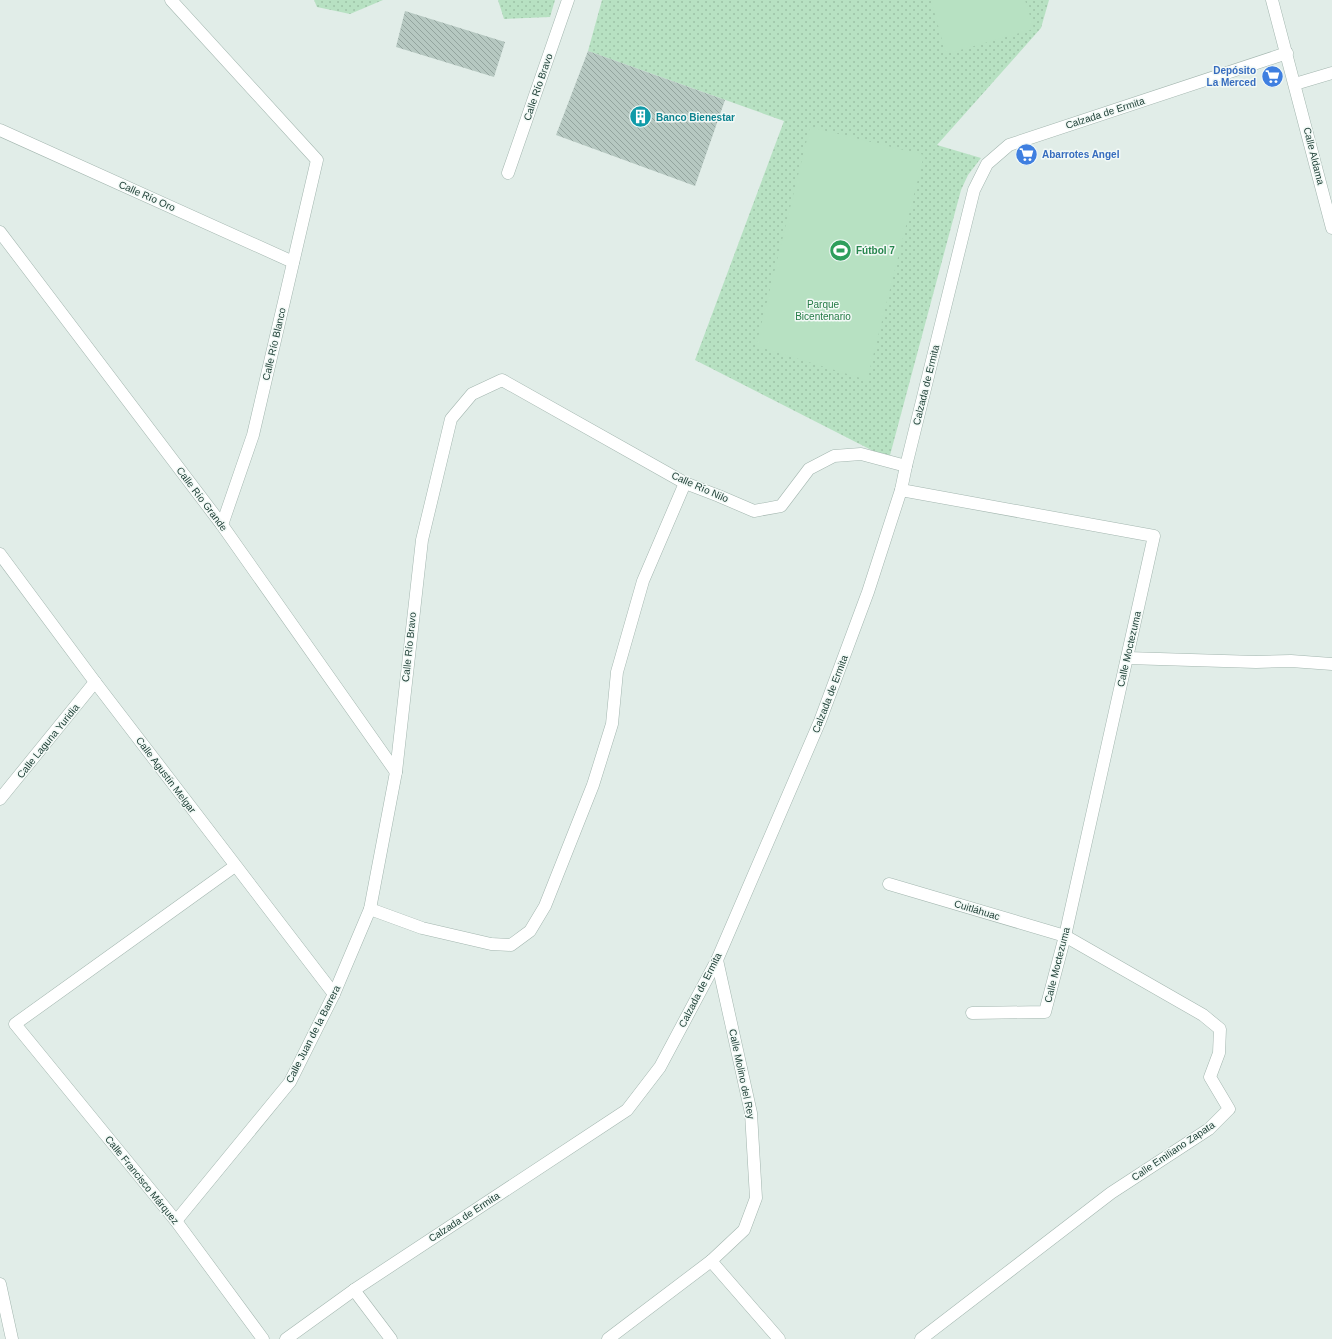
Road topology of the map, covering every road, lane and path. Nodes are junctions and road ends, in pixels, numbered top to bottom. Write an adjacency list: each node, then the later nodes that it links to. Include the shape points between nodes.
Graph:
1 (171, 0): 11 (street, Calle Río Blanco, via 317,160)
2 (568, 0): 8 (street, Calle Río Bravo)
3 (1272, 0): 4 (street, Calle Aldama)
4 (1287, 53): 6 (street, Calle Aldama); 13 (street, Calzada de Ermita, via 1009,145 988,164 974,190)
5 (1332, 74): 6 (street)
6 (1295, 84): 9 (street, Calle Aldama)
7 (0, 130): 11 (street, Calle Río Oro)
8 (508, 173)
9 (1332, 228)
10 (0, 232): 16 (street, Calle Río Grande)
11 (293, 262): 16 (street, Calle Río Blanco, via 253,435)
12 (472, 394): 14 (street, Calle Río Nilo, via 502,380); 21 (street, Calle Río Bravo, via 451,420 422,540)
13 (906, 466): 14 (street, Calle Río Nilo, via 861,454 834,456 809,469 782,506 754,511); 15 (street, Calzada de Ermita)
14 (685, 483): 25 (street, via 643,582 617,672 612,724 593,785 545,906 530,931 511,945 491,944 422,928)
15 (901, 490): 18 (street, Calle Moctezuma, via 1154,536); 27 (street, Calzada de Ermita, via 868,592 820,721)
16 (222, 526): 21 (street, Calle Río Grande)
17 (0, 554): 20 (street, Calle Agustín Melgar)
18 (1127, 658): 19 (street); 26 (street, Calle Moctezuma)
19 (1332, 664)
20 (95, 682): 22 (street, Calle Laguna Yuridia); 23 (street, Calle Agustín Melgar)
21 (396, 772): 25 (street, Calle Río Bravo)
22 (0, 799)
23 (235, 866): 28 (street, Calle Agustín Melgar); 30 (street, Calle Francisco Márquez, via 15,1024)
24 (889, 884): 26 (street, Cuitláhuac)
25 (370, 909): 28 (street, Calle Juan de la Barrera)
26 (1064, 936): 29 (street, Calle Moctezuma, via 1045,1012); 40 (street, Calle Emiliano Zapata, via 1203,1015 1220,1029 1219,1053 1210,1077 1229,1109 1208,1128 1111,1193)
27 (717, 960): 31 (street, Calle Molino del Rey, via 751,1113 756,1198 744,1230); 33 (street, Calzada de Ermita, via 660,1067 627,1110)
28 (334, 994): 30 (street, Calle Juan de la Barrera, via 290,1082)
29 (972, 1013)
30 (176, 1221): 35 (street, Calle Francisco Márquez)
31 (711, 1261): 38 (street, Calle Molino del Rey); 39 (street)
32 (0, 1284): 34 (street)
33 (354, 1290): 36 (street, Calzada de Ermita); 37 (street)
34 (12, 1339)
35 (263, 1339)
36 (286, 1339)
37 (391, 1339)
38 (608, 1339)
39 (779, 1339)
40 (921, 1339)

